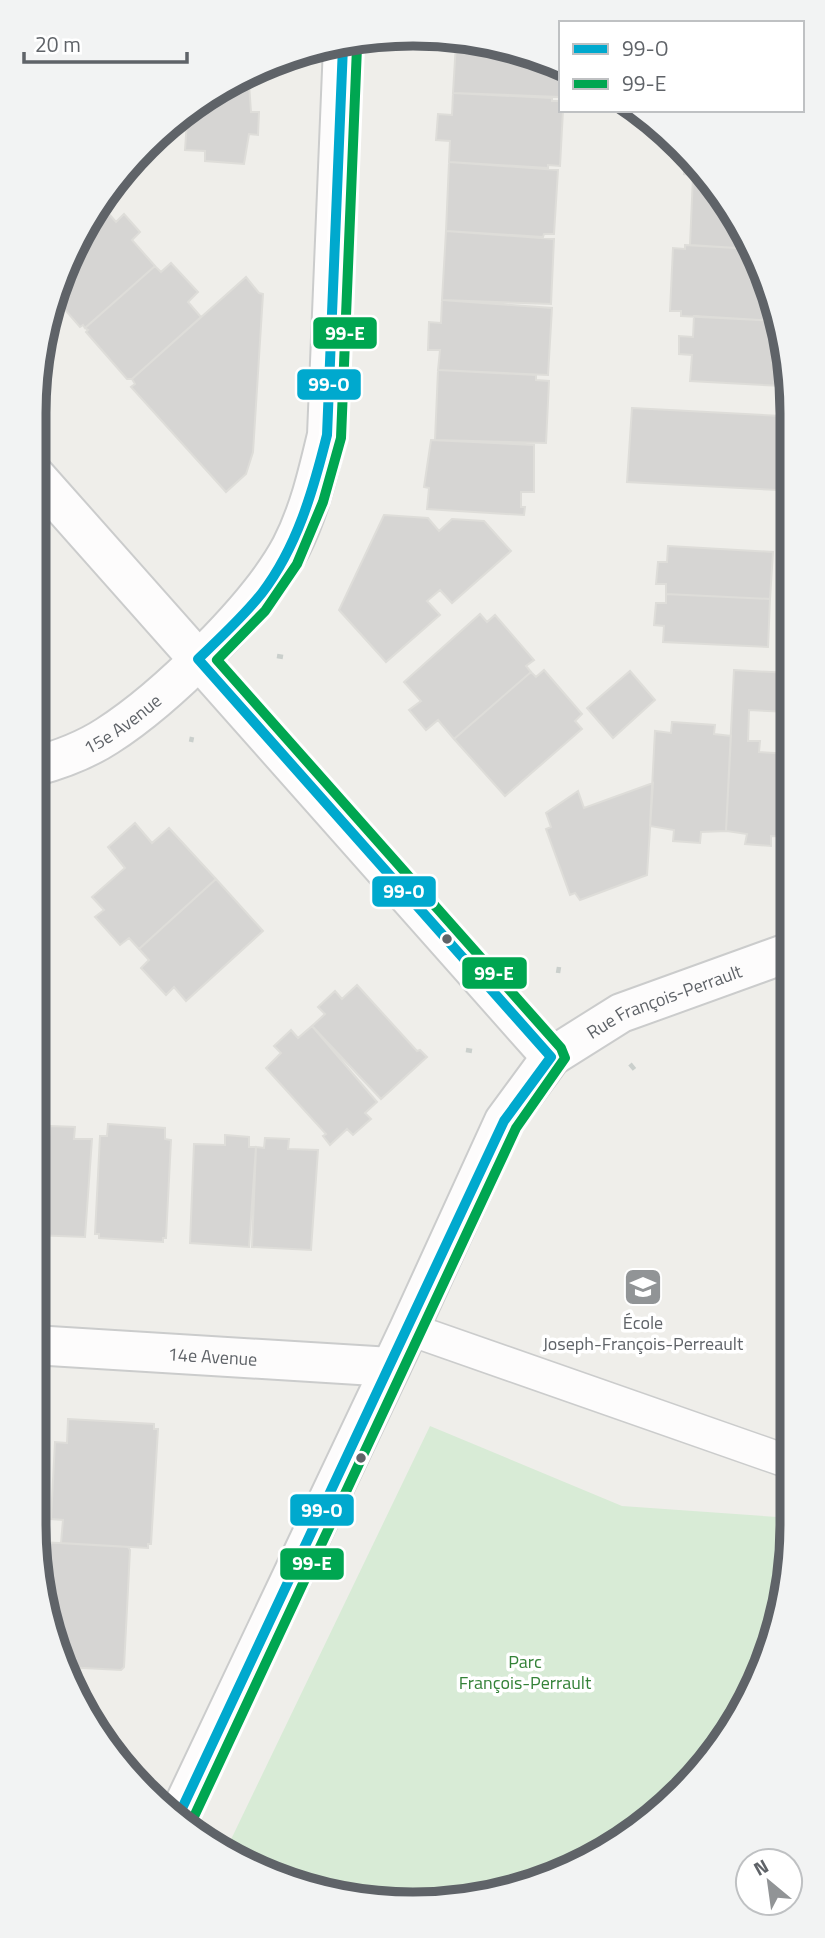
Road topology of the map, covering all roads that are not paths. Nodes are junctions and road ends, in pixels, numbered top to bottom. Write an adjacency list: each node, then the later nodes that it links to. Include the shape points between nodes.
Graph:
1 (343, 53): 3 (street, 15e Avenue, via 327,435 312,496 291,546 262,594)
2 (45, 487): 3 (street)
3 (198, 659): 4 (street, 15e Avenue, via 105,737); 6 (street)
4 (45, 764)
5 (780, 956): 6 (street, Rue François-Perrault, via 621,1013)
6 (551, 1057): 7 (street, Rue François-Perrault, via 504,1121)
7 (410, 1329): 9 (street, Rue François-Perrault); 10 (lane)
8 (45, 1346): 9 (street, 14e Avenue)
9 (391, 1367): 11 (street, Rue François-Perrault)
10 (780, 1458)
11 (181, 1810)

